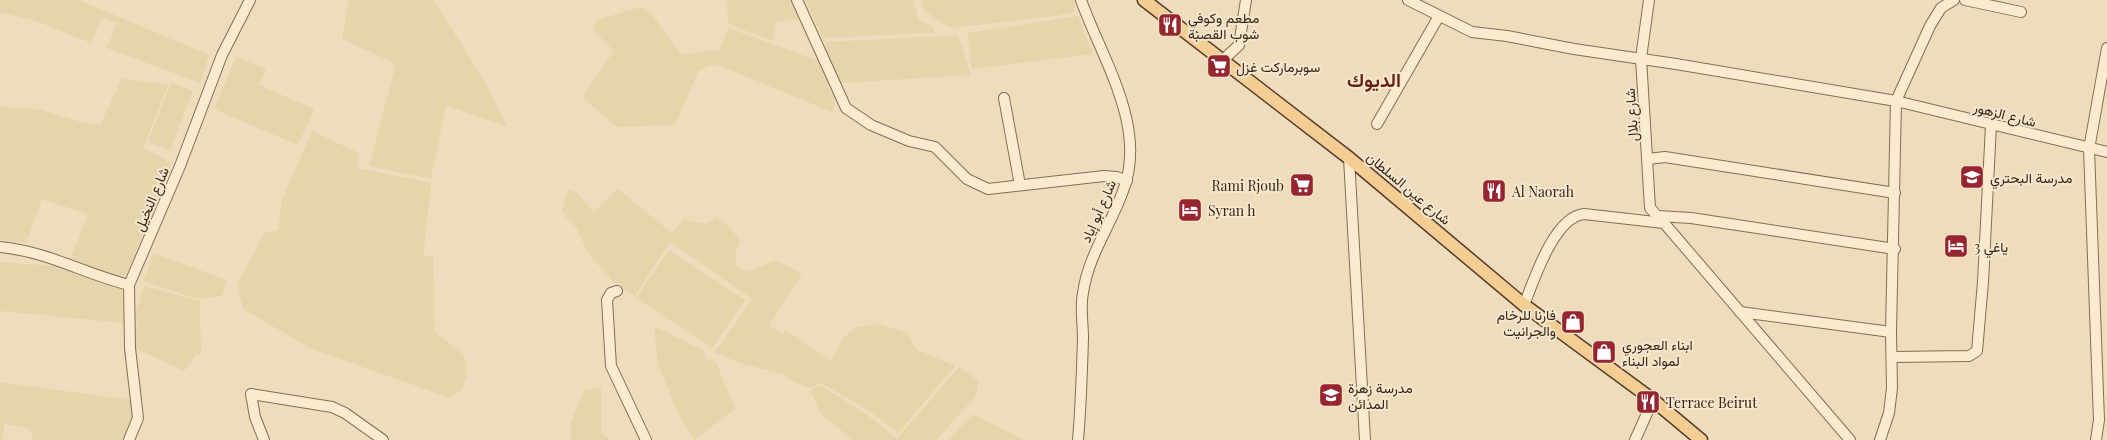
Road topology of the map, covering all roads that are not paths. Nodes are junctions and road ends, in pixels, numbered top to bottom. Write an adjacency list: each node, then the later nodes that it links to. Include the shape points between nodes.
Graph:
1 (250, 0): 31 (street, شارع النخيل, via 222,55 180,166)
2 (797, 0): 24 (street, via 841,100 852,114 909,141 935,147 980,186 988,189)
3 (1080, 0): 23 (street, شارع أبو إياد, via 1123,106 1130,156)
4 (1144, 0): 14 (main road, شارع عين السلطان)
5 (1246, 0): 14 (street, via 1239,45)
6 (1408, 0): 11 (street, شارع الزهور)
7 (1649, 0): 13 (street, شارع بلال)
8 (1954, 0): 16 (street, via 1941,8 1930,26)
9 (1965, 0): 10 (street)
10 (2021, 12)
11 (1439, 16): 13 (street, شارع الزهور, via 1472,32); 17 (street)
12 (2107, 48): 19 (street)
13 (1641, 58): 16 (street, شارع الزهور); 22 (street, شارع بلال)
14 (1223, 60): 21 (main road, شارع عين السلطان)
15 (1004, 98): 24 (street)
16 (1896, 101): 18 (street, شارع الزهور); 25 (street)
17 (1377, 124)
18 (1991, 125): 19 (street, شارع الزهور); 36 (street, via 1978,346 1974,355 1969,356)
19 (2089, 149): 20 (street, شارع الزهور); 48 (street, via 2099,420)
20 (2107, 152)
21 (1349, 158): 33 (main road, شارع عين السلطان); 43 (street)
22 (1648, 159): 25 (street, via 1665,158); 26 (street, شارع بلال)
23 (1127, 181): 24 (street, via 1104,176); 42 (street, شارع أبو إياد, via 1096,249 1082,293)
24 (1020, 185)
25 (1895, 194): 30 (street)
26 (1650, 208): 27 (street); 28 (street)
27 (1641, 220): 28 (street); 33 (street, via 1584,214 1569,218 1546,253)
28 (1661, 220): 30 (street, via 1691,218); 34 (street)
29 (0, 247): 31 (street, via 55,258)
30 (1894, 249): 35 (street)
31 (129, 285): 38 (street, via 130,348 138,418)
32 (618, 291): 41 (street, via 611,293 607,300 611,366)
33 (1524, 305): 37 (main road, شارع عين السلطان)
34 (1740, 312): 35 (street); 46 (street)
35 (1891, 332): 36 (street)
36 (1892, 357): 47 (street, via 1891,399)
37 (1653, 400): 44 (street); 45 (main road, شارع عين السلطان)
38 (129, 440)
39 (264, 440): 40 (street, via 251,394 332,407 346,413)
40 (382, 440)
41 (646, 440)
42 (1078, 440)
43 (1366, 440)
44 (1635, 440)
45 (1701, 440)
46 (1850, 440)
47 (1880, 440)
48 (2096, 440)

